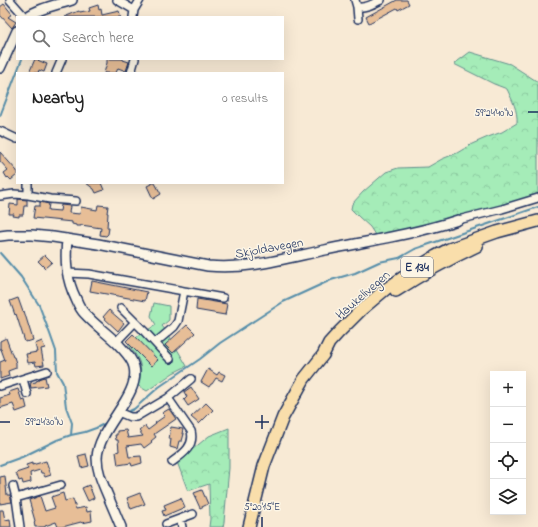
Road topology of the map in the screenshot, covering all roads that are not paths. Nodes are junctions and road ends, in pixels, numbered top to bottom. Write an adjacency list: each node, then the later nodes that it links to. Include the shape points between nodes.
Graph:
1 (10, 0): 8 (street)
2 (72, 0): 9 (street)
3 (117, 0): 7 (street)
4 (140, 0): 7 (street)
5 (381, 0): 6 (street, via 362,8)
6 (356, 3): 10 (street)
7 (133, 14)
8 (25, 16)
9 (28, 16)
10 (358, 19)
11 (16, 33): 14 (street)
12 (62, 60): 15 (street)
13 (135, 60): 16 (street)
14 (1, 62)
15 (56, 72)
16 (130, 72)
17 (0, 131): 18 (street)
18 (16, 139)
19 (28, 184): 20 (street)
20 (28, 195): 21 (street); 23 (street)
21 (0, 196)
22 (538, 198): 24 (street, Skjoldavegen)
23 (76, 201)
24 (458, 220): 28 (street, Skjoldavegen, via 404,234 258,264 223,268)
25 (538, 221): 36 (highway, Haukelivegen / E 134, via 450,249 415,269 361,310 329,343)
26 (538, 225): 36 (highway, Haukelivegen / E 134, via 481,244 418,276 364,315)
27 (1, 235): 28 (street, Skjoldavegen)
28 (67, 239): 29 (street)
29 (67, 273): 30 (street, via 89,274); 34 (street, via 70,287 82,310)
30 (184, 291): 31 (street); 35 (street, via 176,325)
31 (223, 298)
32 (121, 308): 33 (street)
33 (135, 322): 34 (street); 35 (street)
34 (116, 342): 44 (street, via 131,358 135,368 131,389)
35 (155, 342): 37 (street)
36 (323, 355): 55 (highway, Haukelivegen / E 134, via 304,379 280,424 264,466)
37 (170, 359)
38 (47, 371): 39 (street)
39 (23, 379): 41 (street); 42 (street)
40 (191, 380): 43 (street)
41 (0, 386)
42 (27, 394)
43 (168, 398): 44 (street, via 136,417); 45 (street, via 192,435 191,444 185,453)
44 (118, 412): 53 (street, via 101,439 97,457 100,477)
45 (172, 462)
46 (61, 485): 48 (street)
47 (13, 486): 48 (street)
48 (16, 498): 52 (street)
49 (192, 514): 50 (street)
50 (180, 519): 51 (street); 54 (street)
51 (166, 524)
52 (20, 527)
53 (121, 527)
54 (182, 527)
55 (248, 527)

